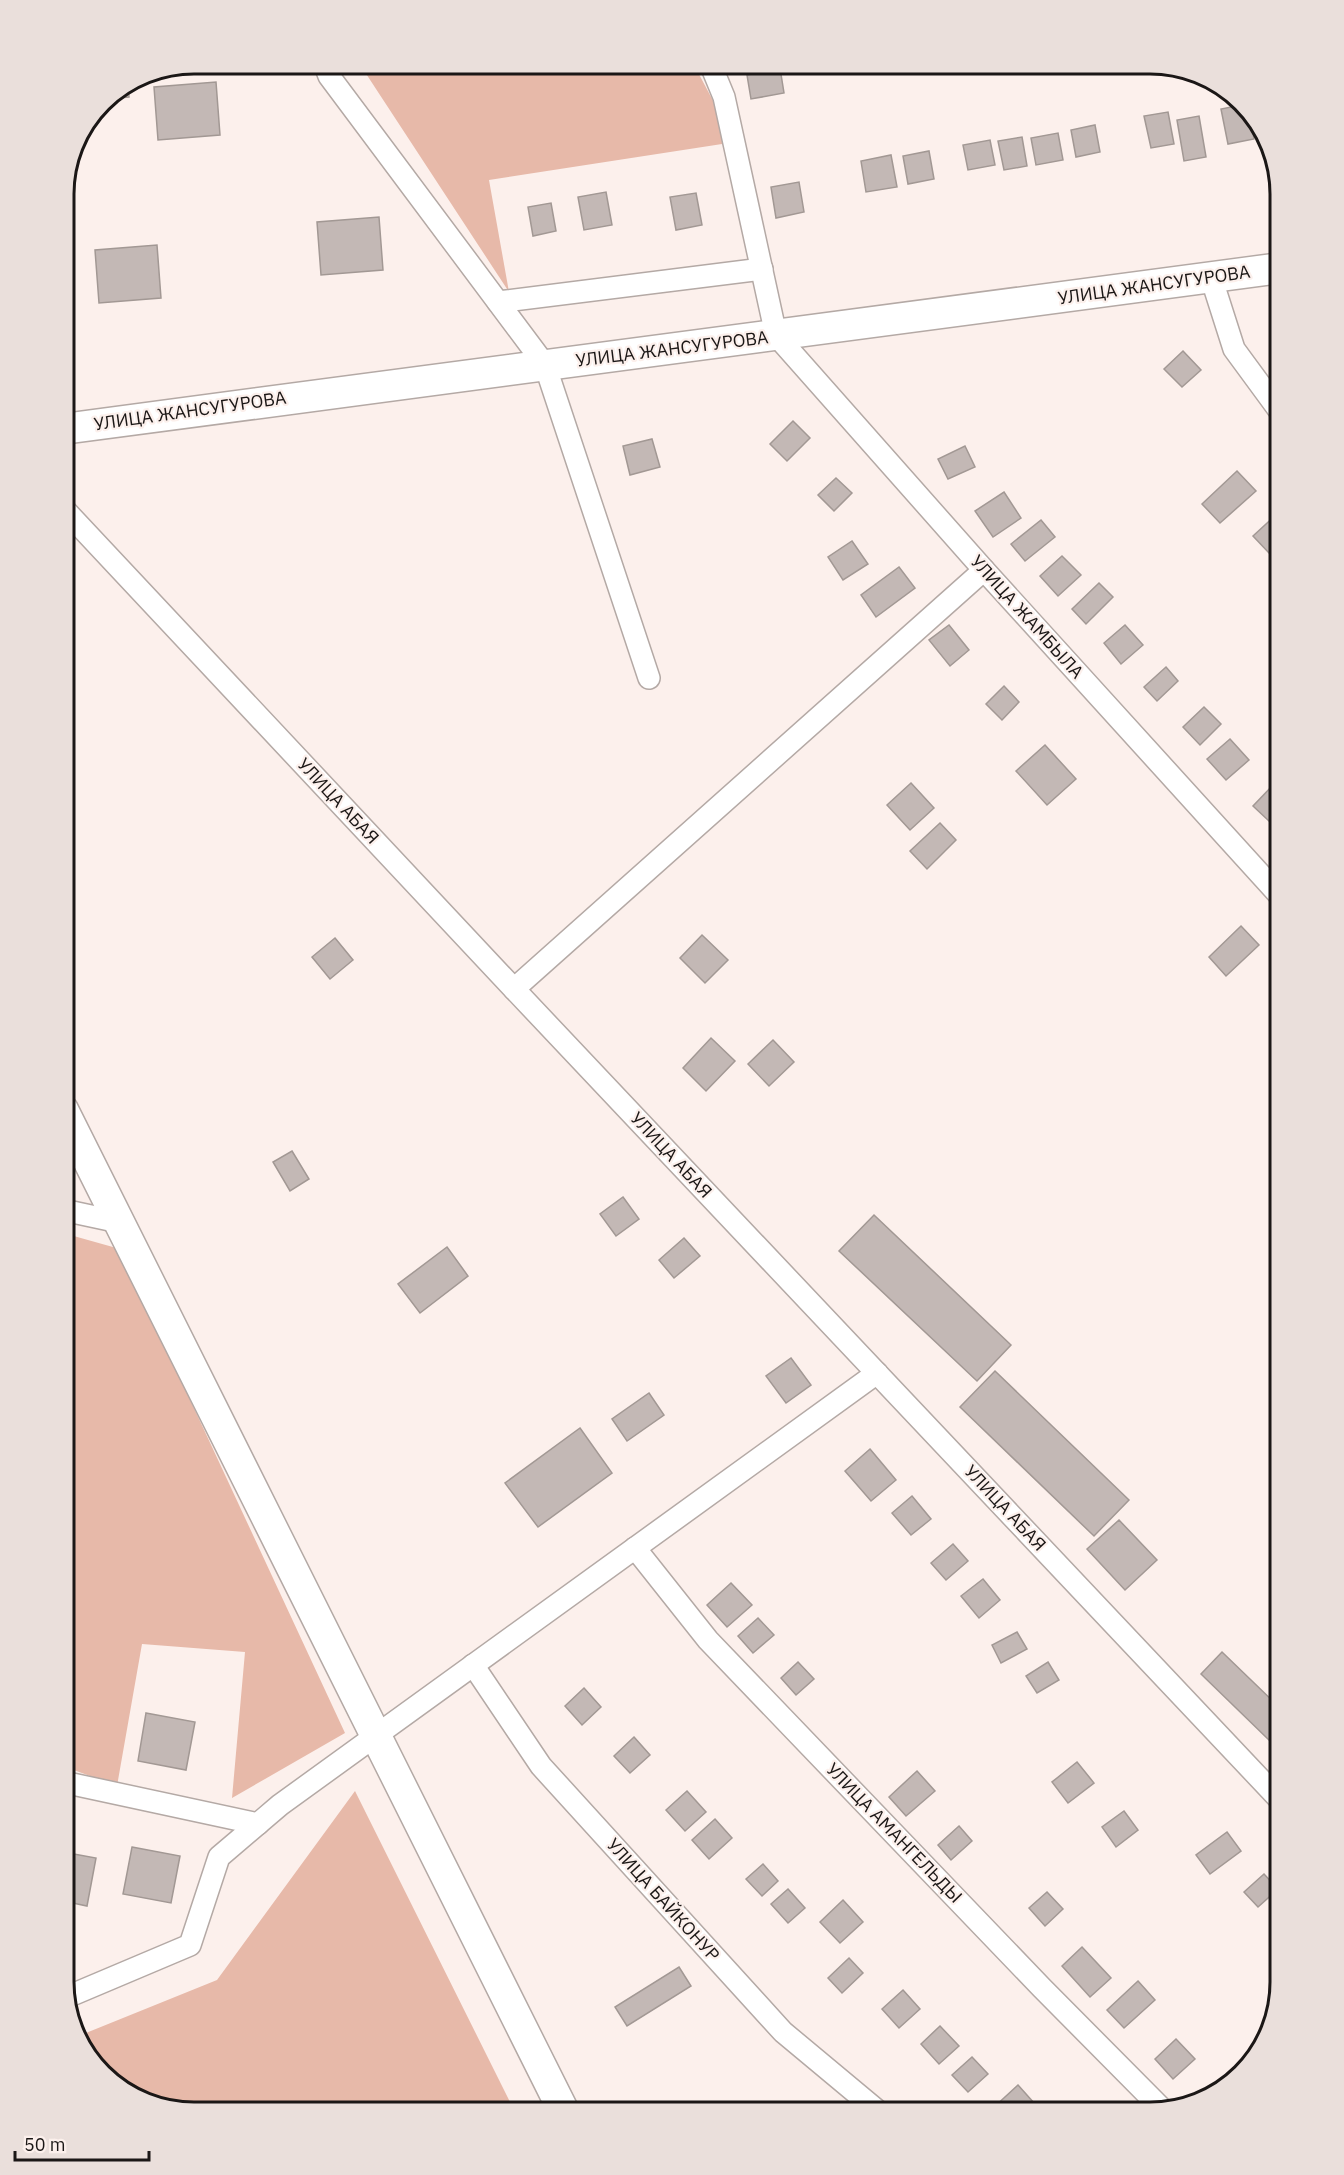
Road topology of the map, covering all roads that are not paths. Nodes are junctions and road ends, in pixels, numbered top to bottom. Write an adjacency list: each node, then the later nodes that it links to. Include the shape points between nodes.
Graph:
1 (328, 74): 6 (street)
2 (715, 74): 3 (street, via 724,97)
3 (762, 269): 6 (street); 7 (street)
4 (1270, 269): 5 (main road, УЛИЦА ЖАНСУГУРОВА)
5 (1210, 277): 7 (main road, УЛИЦА ЖАНСУГУРОВА); 9 (street, via 1234,349)
6 (498, 302): 8 (street)
7 (776, 335): 8 (main road, УЛИЦА ЖАНСУГУРОВА); 12 (street, УЛИЦА ЖАМБЫЛА)
8 (545, 365): 10 (main road, УЛИЦА ЖАНСУГУРОВА); 13 (street)
9 (1270, 399)
10 (74, 428)
11 (74, 519): 15 (street, УЛИЦА АБАЯ)
12 (984, 570): 14 (street, УЛИЦА ЖАМБЫЛА); 15 (street)
13 (649, 678)
14 (1270, 885)
15 (514, 988): 19 (street, УЛИЦА АБАЯ)
16 (74, 1132): 18 (main road)
17 (74, 1212): 18 (street)
18 (119, 1222): 22 (main road)
19 (877, 1373): 20 (street); 23 (street, УЛИЦА АБАЯ)
20 (635, 1548): 21 (street); 29 (street, УЛИЦА АМАНГЕЛЬДЫ, via 708,1640)
21 (473, 1665): 22 (street); 28 (street, УЛИЦА БАЙКОНУР, via 541,1766 783,2032)
22 (376, 1736): 25 (street); 27 (main road)
23 (1270, 1777)
24 (74, 1784): 25 (street)
25 (258, 1824): 26 (street, via 219,1857 190,1945)
26 (75, 1994)
27 (559, 2101)
28 (867, 2102)
29 (1155, 2102)

